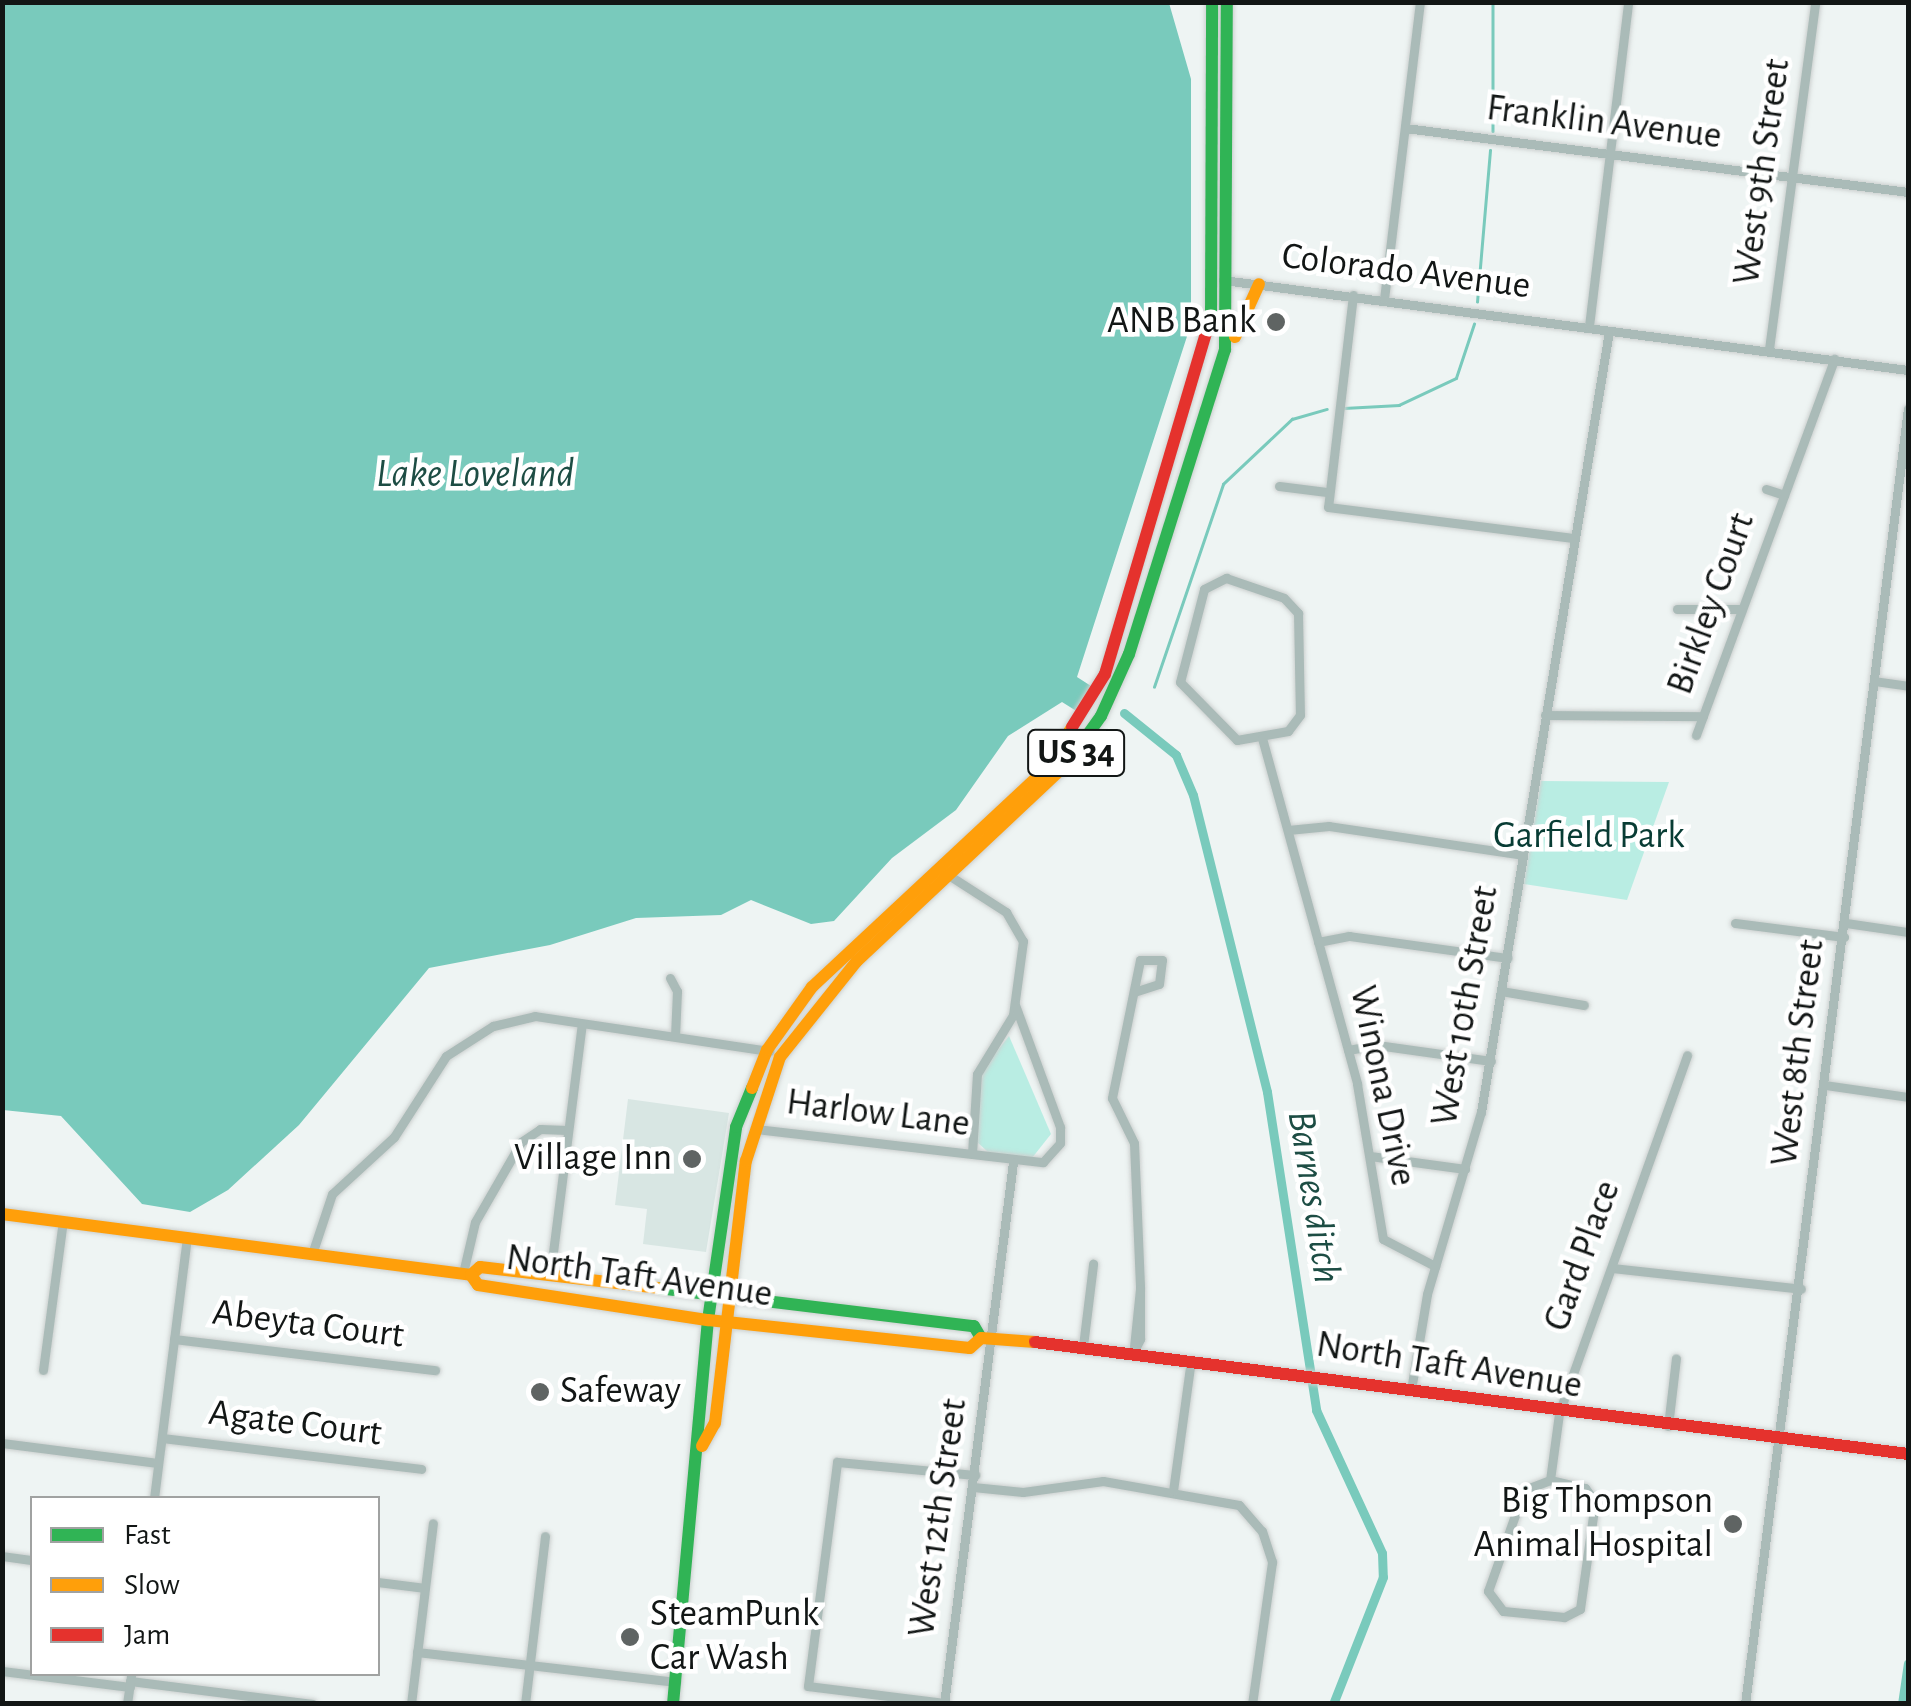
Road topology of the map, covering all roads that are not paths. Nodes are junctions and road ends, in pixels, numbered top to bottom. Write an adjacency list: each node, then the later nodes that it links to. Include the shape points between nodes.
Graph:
1 (1212, 2): 10 (main road, US 34)
2 (1228, 2): 11 (main road, US 34)
3 (1420, 2): 6 (street)
4 (1628, 2): 7 (street)
5 (1816, 2): 8 (street, West 9th Street)
6 (1405, 128): 7 (street, Franklin Avenue); 14 (street)
7 (1610, 153): 8 (street, Franklin Avenue); 15 (street)
8 (1795, 177): 9 (street, Franklin Avenue); 17 (street, West 9th Street)
9 (1908, 192)
10 (1216, 279): 11 (street, Colorado Avenue); 37 (main road, US 34, via 1196,392 1092,700 1046,769)
11 (1231, 280): 12 (street, Colorado Avenue); 18 (main road, US 34)
12 (1259, 284): 13 (street, Colorado Avenue); 18 (main road)
13 (1354, 295): 14 (street, Colorado Avenue); 24 (street)
14 (1384, 299): 15 (street, Colorado Avenue)
15 (1589, 326): 16 (street, Colorado Avenue)
16 (1609, 330): 17 (street); 26 (street, West 10th Street)
17 (1769, 349): 19 (street)
18 (1224, 354): 37 (main road, US 34, via 1129,654 1101,716 1034,804)
19 (1834, 359): 20 (street); 25 (street, Birkley Court)
20 (1908, 370)
21 (1908, 410): 29 (street, West 8th Street)
22 (1278, 486): 24 (street)
23 (1766, 489): 25 (street, Birkley Court)
24 (1327, 492): 26 (street, via 1332,510)
25 (1784, 495): 28 (street, Birkley Court)
26 (1575, 538): 31 (street, West 10th Street)
27 (1677, 609): 28 (street)
28 (1741, 609): 32 (street, Birkley Court)
29 (1874, 680): 30 (street); 39 (street, West 8th Street)
30 (1908, 686)
31 (1545, 715): 32 (street); 36 (street, West 10th Street)
32 (1703, 716): 33 (street, Birkley Court)
33 (1696, 735)
34 (1262, 738): 34 (street, via 1288,731 1300,716 1298,612 1284,598 1214,580 1204,589 1178,676 1232,737); 35 (street, Winona Drive)
35 (1288, 830): 36 (street, via 1320,825); 42 (street, Winona Drive)
36 (1523, 855): 43 (street, West 10th Street)
37 (944, 872): 47 (street, via 1006,912 1022,932); 52 (main road, US 34, via 836,960)
38 (1735, 922): 41 (street)
39 (1846, 923): 40 (street); 41 (street, West 8th Street)
40 (1908, 932)
41 (1844, 936): 55 (street, West 8th Street)
42 (1318, 942): 43 (street, via 1348,936); 51 (street, Winona Drive)
43 (1506, 958): 45 (street, West 10th Street)
44 (670, 978): 50 (street, via 677,991)
45 (1502, 991): 48 (street); 54 (street, West 10th Street)
46 (1134, 992): 81 (street, via 1112,1098 1134,1143 1140,1290)
47 (1014, 1005): 60 (street, via 977,1074); 62 (street, via 1061,1136 1044,1162)
48 (1584, 1005)
49 (582, 1024): 50 (street); 59 (street); 67 (street, via 523,1016 446,1056 394,1137 327,1200)
50 (676, 1036): 52 (street)
51 (1348, 1050): 54 (street, via 1377,1045); 61 (street, Winona Drive)
52 (774, 1053): 57 (main road, US 34); 58 (main road, US 34)
53 (1687, 1055): 70 (street, Gard Place)
54 (1490, 1061): 63 (street, West 10th Street)
55 (1825, 1085): 56 (street); 73 (street, West 8th Street)
56 (1908, 1096)
57 (736, 1126): 58 (street, Harlow Lane); 74 (main road, US 34)
58 (754, 1128): 60 (street, Harlow Lane); 75 (main road, US 34)
59 (568, 1130): 71 (street, via 540,1129 522,1142 475,1222); 72 (street)
60 (972, 1154): 62 (street, Harlow Lane)
61 (1370, 1156): 63 (street); 69 (street, Winona Drive, via 1386,1244)
62 (1012, 1162): 79 (street, West 12th Street)
63 (1466, 1169): 69 (street, West 10th Street)
64 (2, 1214): 65 (main road, North Taft Avenue)
65 (64, 1221): 66 (main road, North Taft Avenue); 84 (street)
66 (188, 1236): 67 (main road, North Taft Avenue); 78 (street)
67 (312, 1251): 71 (main road, North Taft Avenue)
68 (1093, 1264): 80 (street)
69 (1435, 1266): 86 (street, West 10th Street)
70 (1612, 1268): 73 (street); 87 (street, Gard Place)
71 (467, 1274): 72 (main road, North Taft Avenue, via 480,1267); 76 (main road, North Taft Avenue, via 478,1285)
72 (550, 1276): 74 (main road, North Taft Avenue)
73 (1801, 1289): 91 (street, West 8th Street)
74 (711, 1298): 75 (main road, North Taft Avenue); 76 (main road, US 34)
75 (729, 1300): 77 (main road, US 34); 79 (main road, North Taft Avenue, via 974,1326)
76 (708, 1320): 77 (main road, North Taft Avenue); 92 (main road, US 34)
77 (727, 1322): 79 (main road, North Taft Avenue, via 970,1348); 92 (main road, US 34, via 715,1423)
78 (174, 1339): 85 (street, Abeyta Court); 89 (street)
79 (986, 1339): 80 (main road, North Taft Avenue); 96 (street, West 12th Street)
80 (1083, 1346): 81 (main road, North Taft Avenue)
81 (1134, 1350): 83 (main road, North Taft Avenue)
82 (1676, 1358): 88 (street)
83 (1190, 1360): 86 (main road, North Taft Avenue); 99 (street)
84 (44, 1370)
85 (435, 1370)
86 (1411, 1390): 87 (main road, North Taft Avenue)
87 (1559, 1413): 88 (main road, North Taft Avenue); 97 (street, Gard Place)
88 (1668, 1428): 91 (main road, North Taft Avenue)
89 (162, 1438): 94 (street); 95 (street, Agate Court)
90 (2, 1443): 94 (street, Agate Court)
91 (1783, 1443): 93 (main road, North Taft Avenue); 121 (street, West 8th Street)
92 (702, 1446): 113 (main road, US 34)
93 (1908, 1454)
94 (158, 1463): 100 (street)
95 (422, 1469)
96 (975, 1475): 98 (street, West 12th Street); 114 (street, via 837,1462 808,1686)
97 (1550, 1480): 97 (street, via 1585,1488 1595,1502 1580,1609 1564,1617 1503,1611 1488,1591 1524,1490)
98 (973, 1487): 99 (street, via 1023,1492 1093,1481); 114 (street, West 12th Street)
99 (1173, 1491): 120 (street, via 1239,1504 1268,1544 1272,1586)
100 (154, 1496)
101 (433, 1524): 106 (street)
102 (545, 1536): 108 (street)
103 (2, 1556): 104 (street)
104 (30, 1560)
105 (380, 1582): 106 (street)
106 (425, 1588): 107 (street)
107 (417, 1652): 108 (street); 117 (street)
108 (530, 1665): 113 (street); 118 (street)
109 (2, 1672): 110 (street)
110 (30, 1674)
111 (59, 1676): 112 (street)
112 (130, 1681): 115 (street); 116 (street)
113 (676, 1682): 119 (main road, US 34)
114 (944, 1703)
115 (128, 1704)
116 (313, 1704)
117 (411, 1704)
118 (525, 1704)
119 (673, 1704)
120 (1252, 1704)
121 (1745, 1704)

